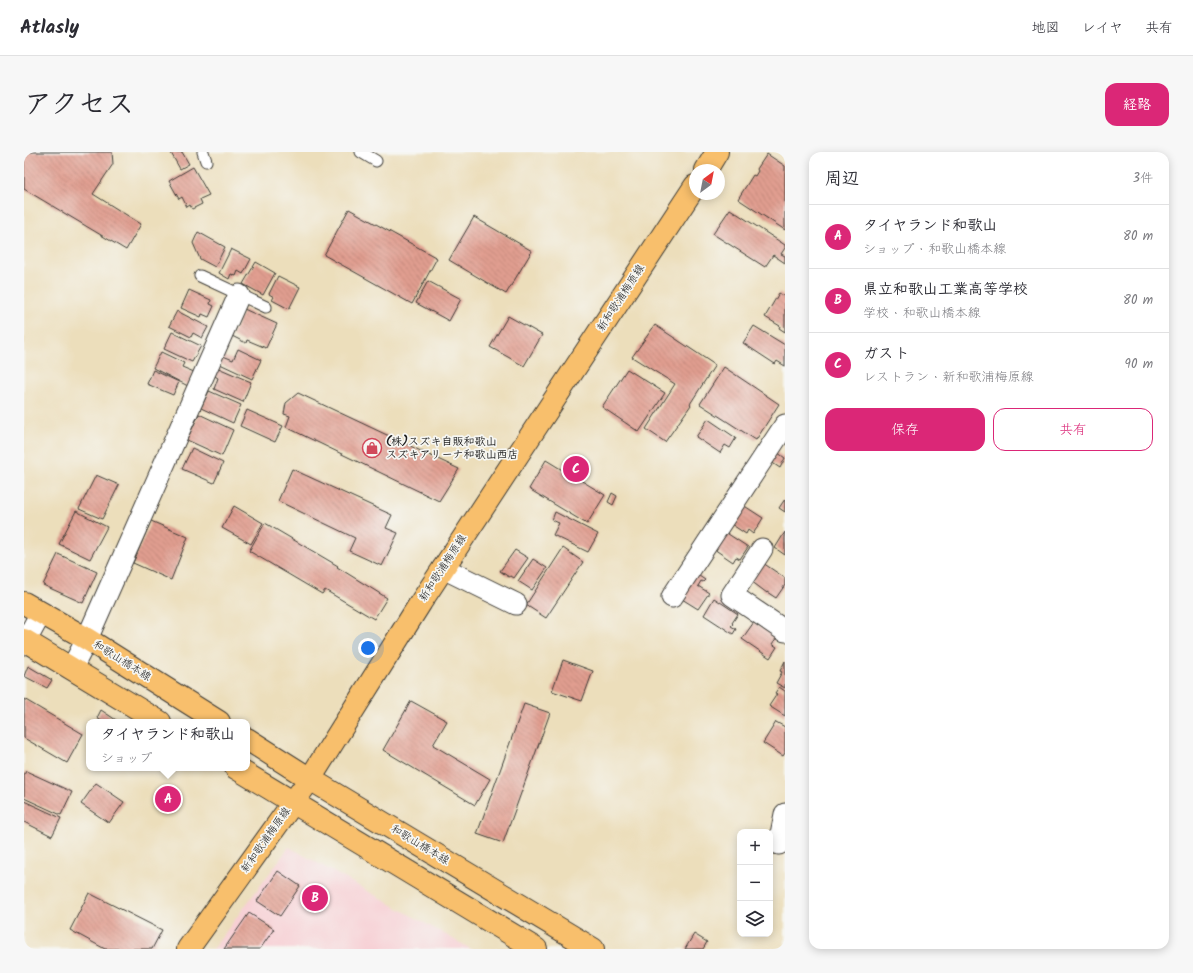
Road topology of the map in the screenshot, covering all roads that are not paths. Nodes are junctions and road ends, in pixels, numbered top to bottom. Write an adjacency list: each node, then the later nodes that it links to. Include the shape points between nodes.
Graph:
1 (361, 152): 3 (lane)
2 (717, 152): 4 (main road)
3 (376, 161)
4 (710, 164)
5 (689, 195): 11 (main road, 新和歌浦梅原線)
6 (200, 276): 7 (lane)
7 (239, 295): 8 (lane); 16 (street)
8 (266, 307)
9 (785, 425): 12 (street)
10 (762, 549): 15 (street, via 732,595)
11 (443, 568): 13 (street); 23 (main road, 新和歌浦梅原線)
12 (672, 597)
13 (516, 604)
14 (33, 608): 16 (main road, 和歌山橋本線); 17 (street)
15 (785, 631)
16 (87, 639): 18 (street); 20 (main road, 和歌山橋本線)
17 (24, 642): 18 (main road)
18 (72, 668): 19 (main road)
19 (155, 719)
20 (214, 719)
21 (250, 741): 23 (main road, 和歌山橋本線)
22 (241, 771): 24 (main road)
23 (310, 779): 24 (main road, 新和歌浦梅原線); 29 (main road, 和歌山橋本線)
24 (292, 802): 27 (main road, 新和歌浦梅原線); 28 (main road)
25 (785, 814): 26 (street)
26 (779, 844)
27 (188, 949)
28 (536, 949)
29 (593, 949)

